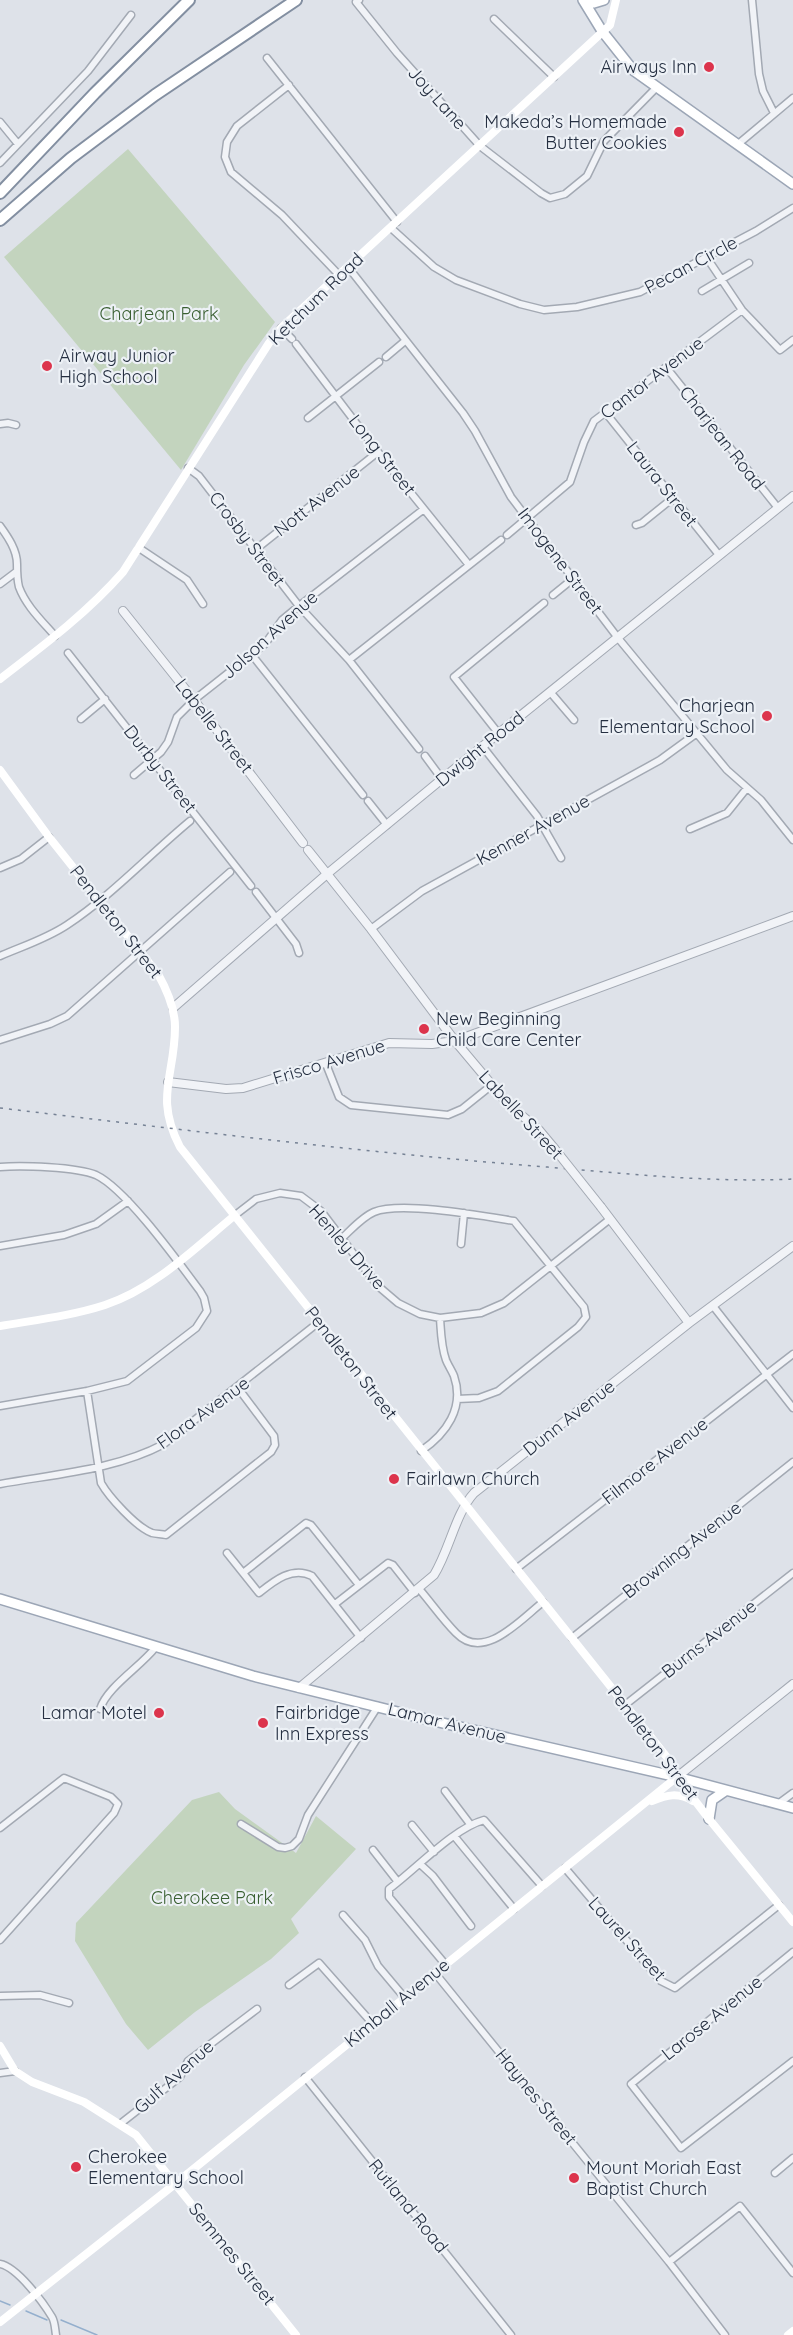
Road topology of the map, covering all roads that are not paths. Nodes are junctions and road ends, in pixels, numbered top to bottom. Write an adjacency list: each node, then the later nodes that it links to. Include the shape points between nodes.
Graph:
1 (189, 0): 23 (highway)
2 (296, 0): 25 (highway, via 155,94 71,158)
3 (359, 0): 20 (street, Joy Lane, via 356,2 397,53)
4 (584, 0): 5 (main road); 10 (main road)
5 (604, 0)
6 (616, 0): 10 (main road, Ketchum Road, via 610,25)
7 (752, 0): 16 (street, via 759,74)
8 (131, 15): 18 (street, via 88,71)
9 (494, 19): 12 (street)
10 (602, 31): 12 (main road, Ketchum Road); 14 (main road, via 630,67)
11 (267, 58): 13 (street, Pecan Circle)
12 (554, 77): 20 (main road, Ketchum Road)
13 (289, 85): 26 (street, Pecan Circle); 30 (street, via 237,126 226,142 225,157 231,172 282,215)
14 (656, 88): 19 (main road); 20 (street, Joy Lane, via 604,141 587,176 565,194 550,198 542,194)
15 (793, 98): 16 (street)
16 (774, 113): 19 (street)
17 (0, 122): 18 (street)
18 (18, 144): 21 (street)
19 (737, 145): 22 (main road)
20 (480, 146): 26 (main road, Ketchum Road)
21 (0, 163)
22 (793, 184)
23 (0, 193)
24 (793, 208): 27 (street, Pecan Circle)
25 (0, 220)
26 (394, 225): 27 (street, Pecan Circle, via 434,267 456,280 544,310 577,307 640,292); 29 (main road, Ketchum Road)
27 (707, 258): 31 (street)
28 (749, 263): 31 (street)
29 (348, 267): 30 (main road, Ketchum Road); 36 (street, Imogene Street)
30 (339, 275): 34 (main road, Ketchum Road)
31 (721, 280): 32 (street); 33 (street)
32 (702, 291)
33 (742, 310): 35 (street, via 780,350); 39 (street, Cantor Avenue)
34 (281, 328): 40 (street, Long Street); 46 (main road, Ketchum Road)
35 (793, 340)
36 (405, 341): 37 (street); 51 (street, Imogene Street, via 469,422 500,480)
37 (386, 357)
38 (379, 362): 40 (street)
39 (666, 367): 41 (street, Cantor Avenue); 49 (street, Charjean Road)
40 (336, 396): 42 (street); 45 (street, Long Street)
41 (605, 412): 47 (street, Laura Street); 51 (street, Cantor Avenue, via 594,421 570,482)
42 (308, 418)
43 (0, 424): 44 (street)
44 (16, 425)
45 (378, 452): 50 (street, Long Street); 57 (street, Nott Avenue)
46 (188, 468): 56 (main road, Ketchum Road); 57 (street, Crosby Street, via 199,476)
47 (673, 498): 52 (street); 58 (street, Laura Street)
48 (791, 501): 49 (street, Dwight Road)
49 (778, 508): 58 (street, Dwight Road)
50 (424, 509): 59 (street, Long Street); 66 (street, Jolson Avenue)
51 (527, 519): 54 (street, Cantor Avenue); 61 (street, Imogene Street)
52 (636, 525)
53 (0, 526): 60 (street, via 12,545)
54 (507, 535)
55 (501, 540): 59 (street)
56 (139, 548): 65 (street, via 187,580); 68 (main road, Ketchum Road, via 106,592)
57 (255, 550): 66 (street, Crosby Street)
58 (719, 555): 69 (street, Dwight Road)
59 (469, 565): 72 (street)
60 (16, 572): 62 (street); 68 (street, via 30,607)
61 (574, 578): 63 (street); 69 (street, Imogene Street)
62 (0, 584)
63 (553, 595)
64 (544, 603): 80 (street, via 454,677)
65 (203, 604)
66 (299, 606): 71 (street, Jolson Avenue); 72 (street, Crosby Street)
67 (123, 611): 76 (street, Labelle Street)
68 (55, 636): 73 (main road, Ketchum Road)
69 (618, 638): 74 (street, Dwight Road); 79 (street, Imogene Street)
70 (68, 652): 75 (street, Durby Street)
71 (252, 655): 76 (street, Jolson Avenue); 90 (street)
72 (349, 660): 82 (street, Crosby Street)
73 (0, 679)
74 (551, 693): 78 (street); 80 (street, Dwight Road)
75 (105, 699): 77 (street); 84 (street, Durby Street)
76 (194, 700): 84 (street, Jolson Avenue, via 177,717 168,742); 95 (street, Labelle Street)
77 (81, 719)
78 (573, 720)
79 (697, 733): 88 (street, Imogene Street); 91 (street, Kenner Avenue, via 660,760)
80 (499, 734): 81 (street, Dwight Road)
81 (483, 747): 87 (street, Dwight Road); 91 (street)
82 (419, 749)
83 (425, 756): 87 (street)
84 (153, 760): 86 (street, Jolson Avenue); 101 (street, Durby Street)
85 (0, 770): 93 (main road, Pendleton Street)
86 (134, 775)
87 (442, 779): 90 (street, Dwight Road)
88 (747, 788): 92 (street, via 727,813); 94 (street, Imogene Street)
89 (190, 821): 103 (street)
90 (387, 825): 100 (street, Dwight Road)
91 (542, 825): 97 (street); 106 (street, Kenner Avenue, via 422,891)
92 (690, 829)
93 (49, 837): 98 (street, via 21,859); 103 (main road, Pendleton Street)
94 (793, 840)
95 (303, 843)
96 (308, 850): 100 (street, Labelle Street)
97 (561, 858)
98 (0, 868)
99 (230, 872): 107 (street)
100 (327, 874): 105 (street, Dwight Road); 106 (street, Labelle Street)
101 (251, 886)
102 (256, 892): 105 (street)
103 (100, 900): 107 (main road, Pendleton Street); 109 (street, via 68,925)
104 (793, 916): 112 (street, Frisco Avenue)
105 (277, 918): 108 (street); 110 (street, Dwight Road)
106 (371, 929): 112 (street, Labelle Street)
107 (140, 952): 110 (main road, Pendleton Street, via 158,974); 111 (street, via 67,1016)
108 (300, 953)
109 (0, 956)
110 (173, 1008): 114 (main road, Pendleton Street, via 175,1028)
111 (0, 1040)
112 (455, 1041): 113 (street, Frisco Avenue, via 389,1043); 115 (street, Labelle Street)
113 (326, 1064): 114 (street, Frisco Avenue, via 243,1088); 115 (street, via 339,1097 351,1105 448,1115)
114 (168, 1082): 119 (main road, Pendleton Street, via 166,1108 172,1132)
115 (492, 1085): 120 (street, Labelle Street, bridge, via 554,1148)
116 (0, 1167): 117 (street, via 96,1175)
117 (128, 1201): 123 (street, via 96,1224 64,1235); 125 (street)
118 (464, 1213): 121 (street, via 393,1208 373,1212); 122 (street); 126 (street, via 514,1221)
119 (234, 1216): 121 (street, Henley Drive, via 256,1199 280,1194 301,1196 321,1211); 125 (main road); 129 (main road, Pendleton Street)
120 (610, 1219): 126 (street, Henley Drive); 130 (street, Labelle Street)
121 (341, 1239): 128 (street, Henley Drive, via 378,1286 398,1303)
122 (461, 1244)
123 (0, 1246)
124 (793, 1246): 127 (street, Dunn Avenue)
125 (177, 1262): 131 (main road, via 142,1288 106,1304); 135 (street, via 204,1298 207,1311 201,1323 136,1376)
126 (551, 1265): 128 (street, Henley Drive, via 504,1303 480,1313); 136 (street, via 584,1307 586,1317 578,1328 498,1391)
127 (713, 1306): 130 (street, Dunn Avenue); 133 (street)
128 (440, 1318): 136 (street, via 442,1343 455,1378)
129 (319, 1322): 134 (street, Flora Avenue); 139 (main road, Pendleton Street)
130 (689, 1323): 143 (street, Dunn Avenue, via 474,1492)
131 (0, 1326)
132 (793, 1354): 133 (street, Filmore Avenue)
133 (766, 1375): 138 (street); 145 (street, Filmore Avenue)
134 (238, 1388): 141 (street, Flora Avenue, via 164,1444 143,1455); 141 (street, via 274,1436 275,1445 166,1535 151,1533 108,1496)
135 (87, 1392): 137 (street); 141 (street)
136 (457, 1400): 139 (street, via 446,1429)
137 (0, 1406)
138 (793, 1408)
139 (421, 1451): 143 (main road, Pendleton Street)
140 (793, 1462): 154 (street, Browning Avenue)
141 (99, 1466): 142 (street, Flora Avenue)
142 (0, 1484)
143 (464, 1504): 145 (main road, Pendleton Street); 149 (street, Dunn Avenue, via 445,1557)
144 (227, 1553): 146 (street)
145 (516, 1569): 151 (main road, Pendleton Street)
146 (243, 1573): 148 (street, via 306,1523); 152 (street, via 260,1593 282,1576 304,1573 312,1576)
147 (793, 1573): 158 (street, Burns Avenue)
148 (359, 1585): 149 (street, via 388,1563); 152 (street)
149 (417, 1591): 151 (street, via 457,1635 468,1642 483,1644 497,1638); 153 (street, Dunn Avenue)
150 (0, 1599): 155 (main road, Lamar Avenue)
151 (543, 1602): 154 (main road, Pendleton Street)
152 (335, 1604): 153 (street)
153 (361, 1638): 157 (street, Dunn Avenue)
154 (572, 1638): 158 (main road, Pendleton Street)
155 (155, 1648): 157 (main road, Lamar Avenue); 160 (street, via 103,1698)
156 (793, 1684): 161 (street, Kimball Avenue)
157 (299, 1688): 159 (main road, Lamar Avenue)
158 (625, 1705): 161 (main road, Pendleton Street, via 670,1761)
159 (378, 1706): 161 (main road, Lamar Avenue); 170 (street, via 308,1815 295,1844 278,1847)
160 (100, 1709)
161 (677, 1777): 163 (main road, Lamar Avenue); 165 (main road, Kimball Avenue); 167 (main road, Pendleton Street)
162 (445, 1791): 171 (street)
163 (725, 1791): 166 (main road, Lamar Avenue); 169 (main road, via 712,1800)
164 (793, 1793): 166 (street)
165 (645, 1803): 167 (main road, via 680,1794); 178 (main road, Kimball Avenue)
166 (778, 1804): 168 (main road, Lamar Avenue)
167 (699, 1806): 169 (main road, Pendleton Street)
168 (793, 1808)
169 (709, 1819): 181 (main road, Pendleton Street)
170 (241, 1824)
171 (470, 1824): 174 (street); 180 (street, via 484,1820)
172 (412, 1825): 176 (street)
173 (0, 1828): 186 (street, via 64,1778 111,1797 118,1804)
174 (455, 1837): 176 (street); 182 (street)
175 (373, 1850): 179 (street)
176 (434, 1852): 177 (street)
177 (420, 1864): 179 (street); 185 (street, via 434,1876)
178 (565, 1868): 180 (main road, Kimball Avenue); 181 (street, Laurel Street, via 661,1981 675,1988)
179 (398, 1882): 188 (street, via 389,1889 389,1897)
180 (542, 1886): 182 (main road, Kimball Avenue)
181 (779, 1905): 184 (main road, Pendleton Street)
182 (514, 1909): 188 (main road, Kimball Avenue)
183 (343, 1915): 192 (street)
184 (793, 1922)
185 (471, 1926)
186 (0, 1940)
187 (793, 1952): 197 (street, Larose Avenue, via 631,2084 681,2148)
188 (445, 1964): 189 (main road, Kimball Avenue)
189 (435, 1973): 192 (main road, Kimball Avenue); 205 (street, Haynes Street)
190 (289, 1985): 195 (street, via 319,1963)
191 (0, 1996): 193 (street, via 40,1995)
192 (404, 1997): 195 (main road, Kimball Avenue)
193 (69, 2003)
194 (258, 2009): 201 (street, Gulf Avenue, via 188,2061 180,2077)
195 (372, 2023): 200 (main road, Kimball Avenue)
196 (0, 2046): 198 (main road, Semmes Street)
197 (793, 2061)
198 (15, 2071): 199 (street); 201 (main road, Semmes Street, via 32,2082 84,2102)
199 (0, 2073)
200 (305, 2077): 204 (main road, Kimball Avenue); 213 (street, Rutland Road)
201 (120, 2124): 204 (main road, Semmes Street, via 141,2140)
202 (793, 2158): 203 (street)
203 (775, 2173)
204 (176, 2184): 208 (main road, Kimball Avenue); 212 (main road, Semmes Street)
205 (669, 2262): 207 (street, via 740,2206); 214 (street, Haynes Street)
206 (0, 2264): 208 (street, via 19,2275)
207 (793, 2274)
208 (34, 2295): 209 (main road, Kimball Avenue); 211 (street, via 53,2318)
209 (0, 2322)
210 (793, 2331): 215 (main road)
211 (56, 2335)
212 (296, 2335)
213 (512, 2335)
214 (725, 2335)
215 (788, 2335)

